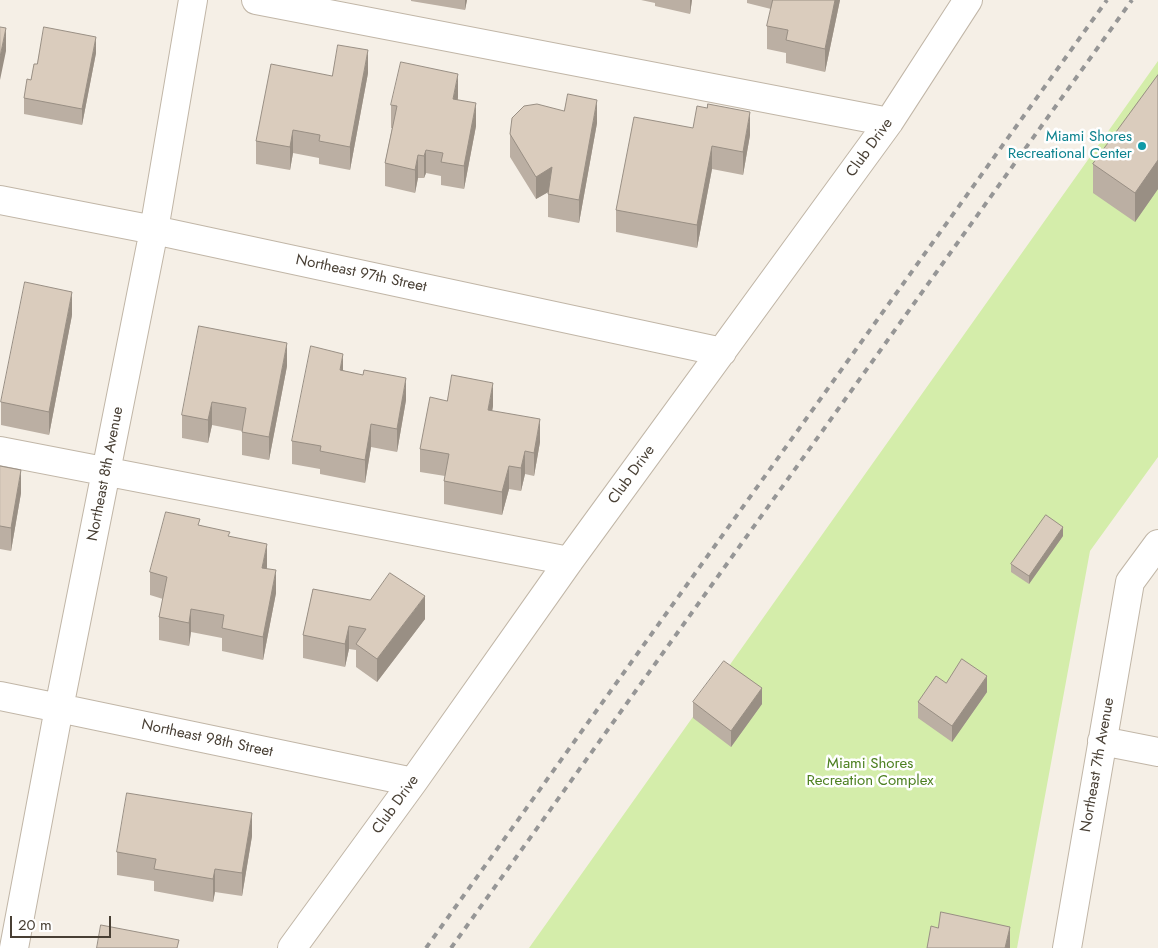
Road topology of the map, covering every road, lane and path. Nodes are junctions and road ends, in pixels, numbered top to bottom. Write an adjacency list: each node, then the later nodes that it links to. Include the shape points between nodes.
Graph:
1 (193, 0): 6 (street, Northeast 8th Avenue)
2 (256, 0): 4 (street)
3 (968, 0): 4 (street, Club Drive)
4 (889, 122): 7 (street, Club Drive)
5 (0, 200): 6 (street, Northeast 97th Street)
6 (154, 230): 7 (street, Northeast 97th Street); 9 (street, Northeast 8th Avenue)
7 (722, 352): 11 (street, Club Drive)
8 (0, 451): 9 (street)
9 (106, 472): 11 (street); 13 (street, Northeast 8th Avenue)
10 (1158, 544): 14 (street, Northeast 7th Avenue, via 1130,582)
11 (570, 561): 16 (street, Club Drive)
12 (0, 696): 13 (street, Northeast 98th Street)
13 (59, 708): 16 (street, Northeast 98th Street); 17 (street, Northeast 8th Avenue)
14 (1102, 741): 15 (street); 19 (street, Northeast 7th Avenue)
15 (1158, 752)
16 (413, 782): 18 (street, Club Drive)
17 (11, 935)
18 (292, 948)
19 (1067, 948)

